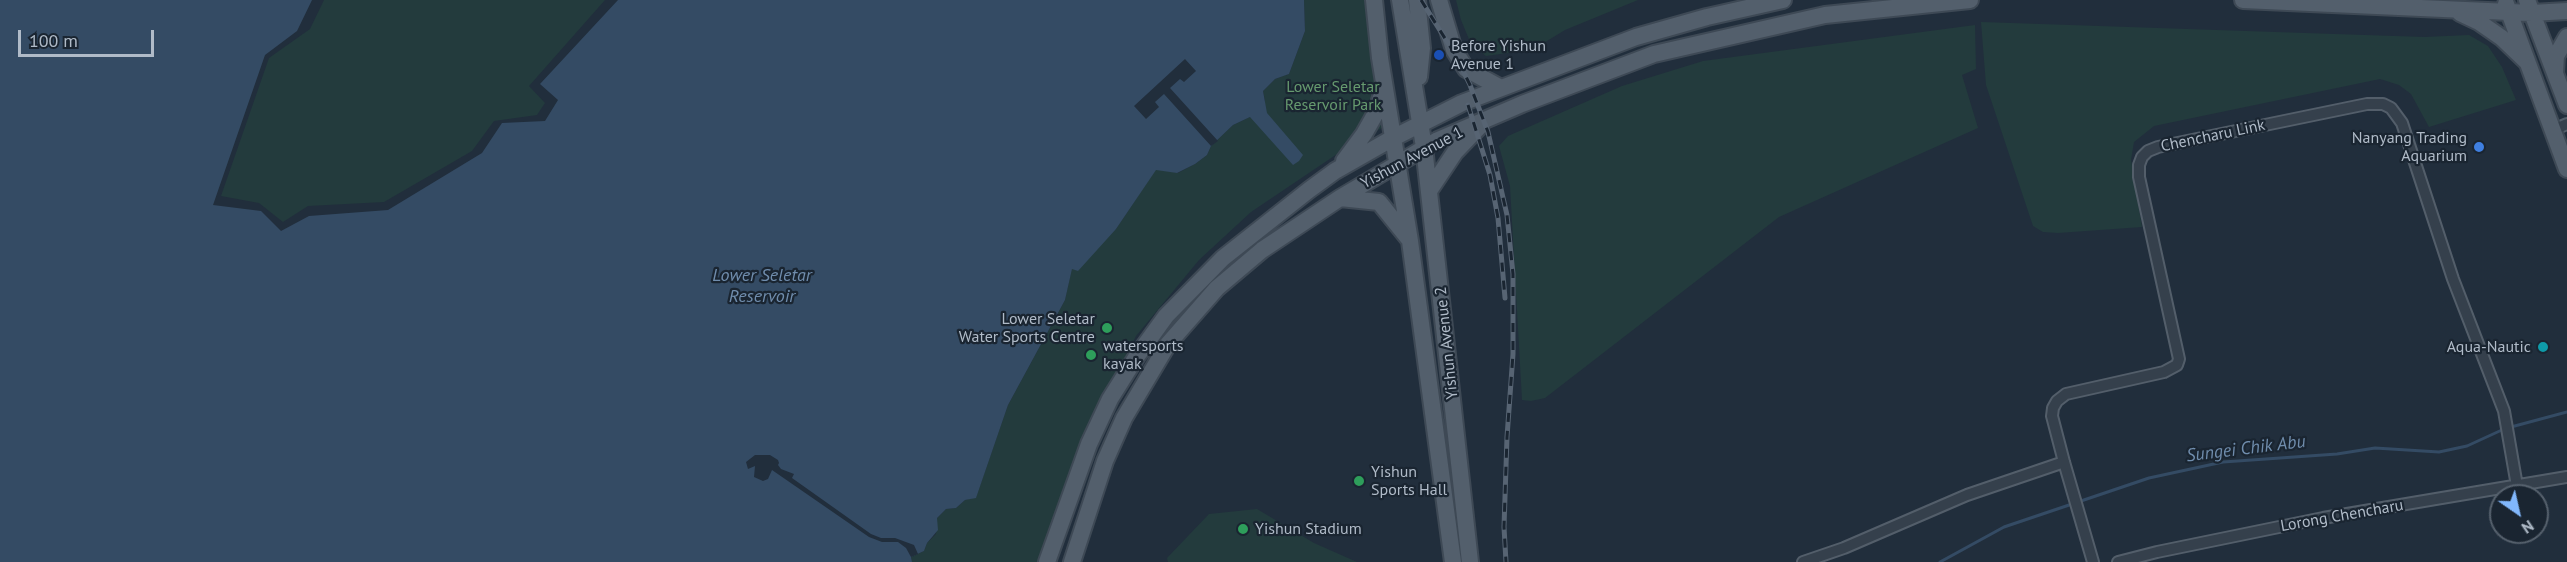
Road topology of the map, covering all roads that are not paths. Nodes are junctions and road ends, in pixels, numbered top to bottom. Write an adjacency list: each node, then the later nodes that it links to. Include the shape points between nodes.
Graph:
1 (1374, 0): 15 (main road, Yishun Avenue 2)
2 (1400, 0): 17 (main road)
3 (1417, 0): 17 (main road, via 1422,48)
4 (1439, 0): 16 (main road, via 1454,50 1466,69)
5 (1783, 0): 16 (main road, Yishun Avenue 1, via 1707,16 1636,37)
6 (1970, 0): 19 (main road, Yishun Avenue 1, via 1825,15 1654,54)
7 (2243, 0): 10 (main road)
8 (2507, 6): 9 (main road); 10 (main road); 13 (main road)
9 (2530, 6): 11 (main road); 14 (main road)
10 (2451, 9): 13 (main road, via 2502,38)
11 (2567, 11)
12 (2567, 37): 14 (main road, via 2556,56)
13 (2530, 64): 21 (main road)
14 (2554, 74): 18 (main road)
15 (1384, 87): 22 (main road, Yishun Avenue 2); 26 (main road, via 1364,134)
16 (1501, 88): 20 (main road, Yishun Avenue 1)
17 (1417, 99): 20 (main road, Yishun Avenue 2)
18 (2567, 105)
19 (1486, 120): 23 (main road, Yishun Avenue 1); 27 (main road, via 1455,152)
20 (1421, 123): 22 (main road, Yishun Avenue 1); 23 (main road, Yishun Avenue 2)
21 (2560, 127): 25 (main road)
22 (1393, 138): 24 (main road, Yishun Avenue 2); 26 (main road, Yishun Avenue 1)
23 (1424, 147): 24 (main road, Yishun Avenue 1); 27 (main road, Yishun Avenue 2)
24 (1398, 162): 28 (main road, Yishun Avenue 1); 29 (main road, Yishun Avenue 2)
25 (2567, 169)
26 (1335, 171): 30 (main road, Yishun Avenue 1)
27 (1429, 191): 40 (main road, Yishun Avenue 2)
28 (1340, 198): 29 (main road, via 1378,202); 31 (main road, Yishun Avenue 1, via 1296,225)
29 (1410, 241): 39 (main road, Yishun Avenue 2)
30 (1223, 258): 31 (main road, via 1246,248 1250,255); 37 (main road, Yishun Avenue 1, via 1166,315 1110,399 1089,444)
31 (1246, 264): 38 (main road, Yishun Avenue 1, via 1195,312 1168,344 1139,390 1105,461)
32 (2064, 462): 34 (street, Chencharu Link, via 2052,416 2061,397 2164,372 2177,365 2179,359 2139,177 2139,165 2148,151 2367,104 2383,104 2402,123 2453,279 2506,416); 41 (street, via 1958,499); 42 (street, Chencharu Link)
33 (2567, 477): 35 (street, Lorong Chencharu)
34 (2517, 484)
35 (2528, 484)
36 (2489, 491): 43 (street, Lorong Chencharu, via 2323,518)
37 (1047, 562)
38 (1072, 562)
39 (1453, 562)
40 (1470, 562)
41 (1803, 562)
42 (2093, 562)
43 (2118, 562)

